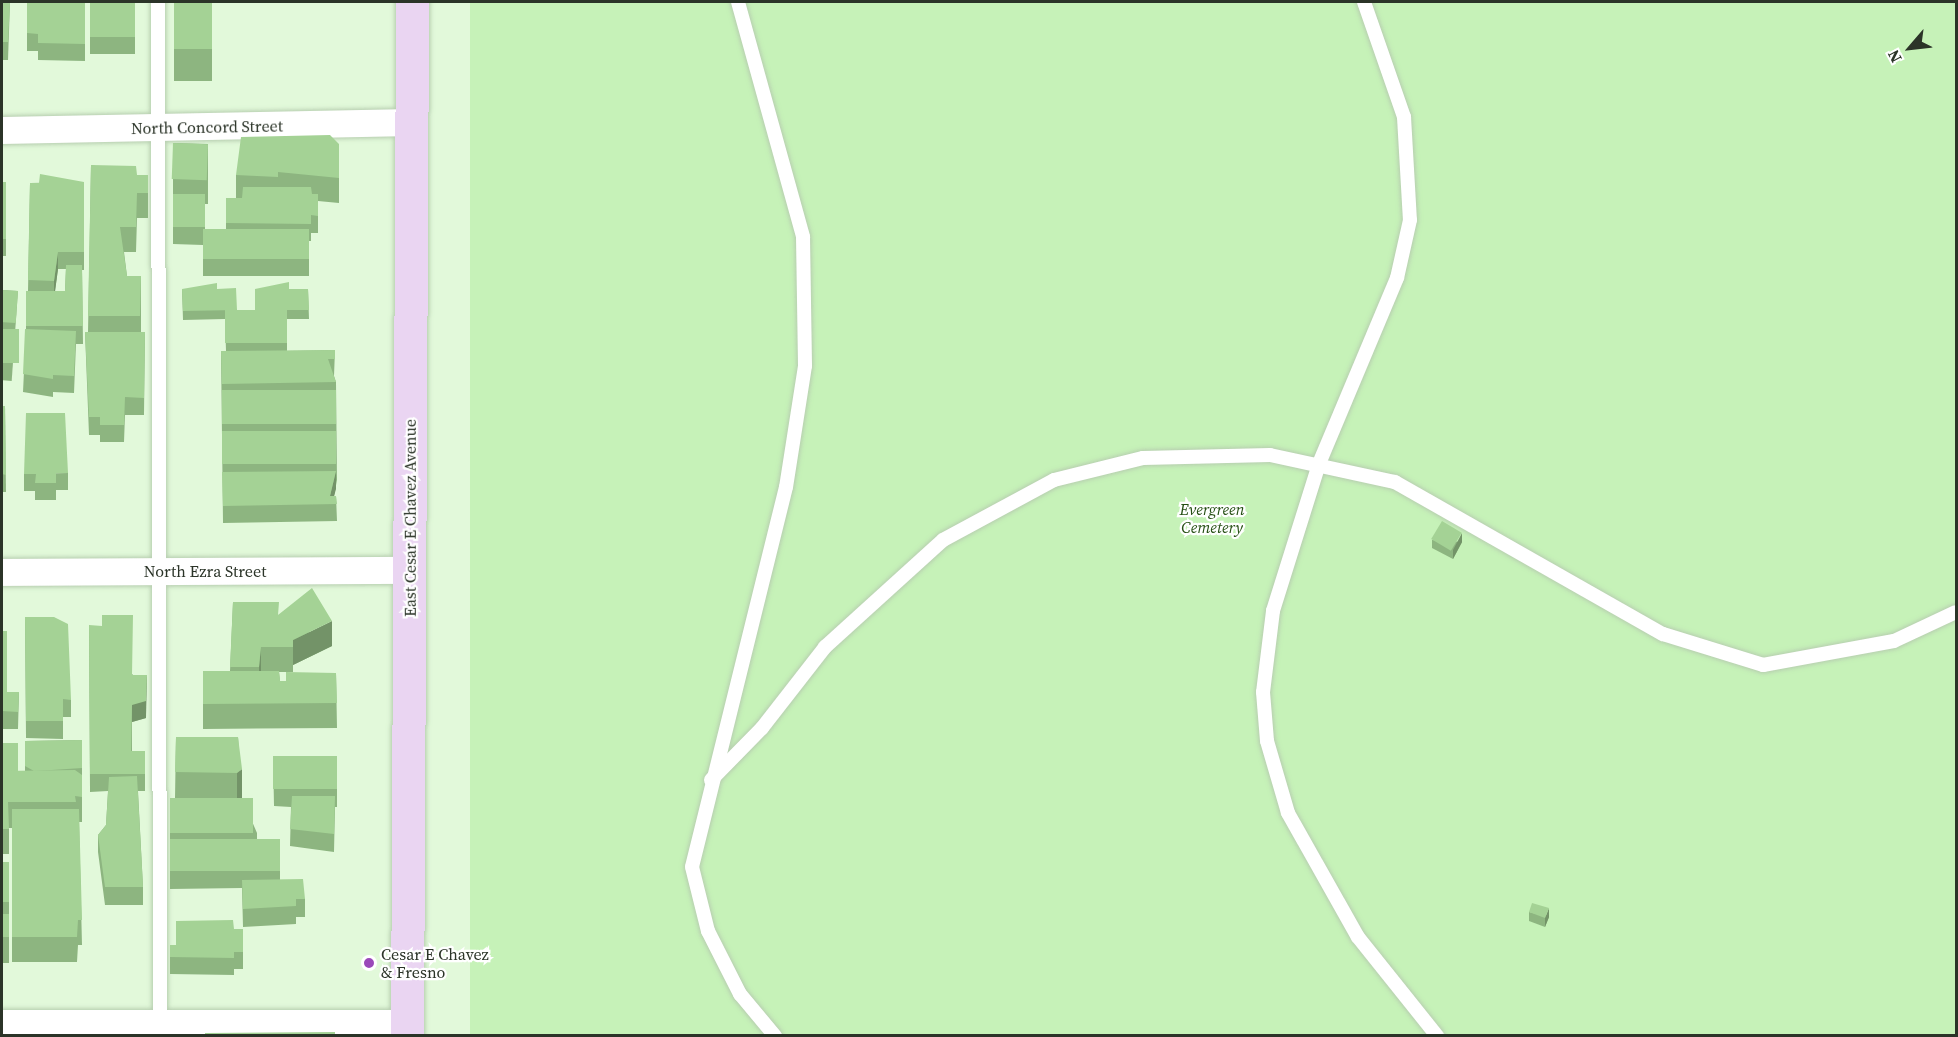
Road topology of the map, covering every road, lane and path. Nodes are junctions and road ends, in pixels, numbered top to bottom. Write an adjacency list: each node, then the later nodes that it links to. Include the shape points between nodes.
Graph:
1 (158, 2): 6 (lane)
2 (412, 2): 5 (main road, East Cesar E Chavez Avenue)
3 (738, 2): 13 (lane, via 803,237 805,366 786,487)
4 (1364, 2): 8 (lane, via 1404,117 1410,220 1397,278)
5 (412, 122): 6 (street, North Concord Street); 9 (main road, East Cesar E Chavez Avenue)
6 (159, 129): 7 (street, North Concord Street); 10 (lane)
7 (2, 130)
8 (1319, 464): 12 (lane, via 1395,482 1663,634 1763,665 1894,641); 13 (lane, via 1270,456 1143,458 1054,480 1000,506 943,540 825,647 762,728); 18 (lane, via 1273,611 1263,692 1267,741 1288,813 1358,937)
9 (409, 570): 10 (street, North Ezra Street); 16 (main road, East Cesar E Chavez Avenue)
10 (158, 571): 11 (street, North Ezra Street); 14 (lane)
11 (2, 572)
12 (1956, 612)
13 (711, 780): 17 (lane, via 692,867 708,931 740,994)
14 (160, 1022): 15 (street); 16 (street)
15 (2, 1023)
16 (407, 1029)
17 (775, 1035)
18 (1437, 1035)

